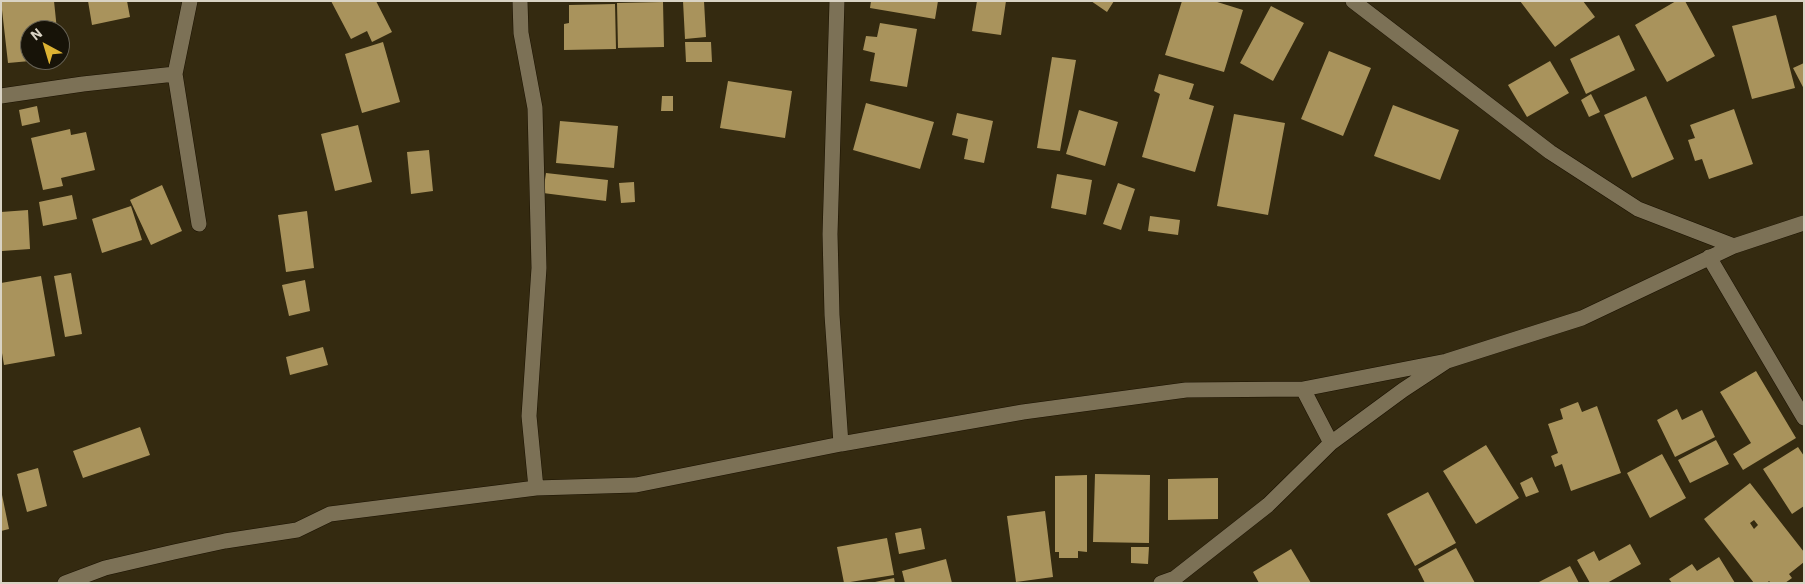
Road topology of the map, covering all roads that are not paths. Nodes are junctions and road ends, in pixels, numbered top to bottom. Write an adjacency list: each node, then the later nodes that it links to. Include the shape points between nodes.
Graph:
1 (190, 1): 5 (street)
2 (520, 1): 16 (street, via 521,33 535,108 539,268 528,416)
3 (837, 1): 15 (street, via 830,234)
4 (1353, 1): 9 (street, via 1550,152 1630,204)
5 (175, 74): 6 (street); 8 (street)
6 (1, 96)
7 (1804, 223): 9 (street)
8 (199, 224)
9 (1734, 246): 10 (street)
10 (1709, 257): 11 (street, via 1582,318); 13 (street)
11 (1447, 361): 12 (street); 14 (street)
12 (1303, 389): 14 (street); 15 (street, via 1186,390 1023,412)
13 (1804, 418)
14 (1331, 443): 18 (street, via 1268,505 1175,578)
15 (841, 444): 16 (street, via 636,486)
16 (536, 488): 17 (street, via 330,514 297,530 174,552 105,568)
17 (64, 583)
18 (1161, 583)

